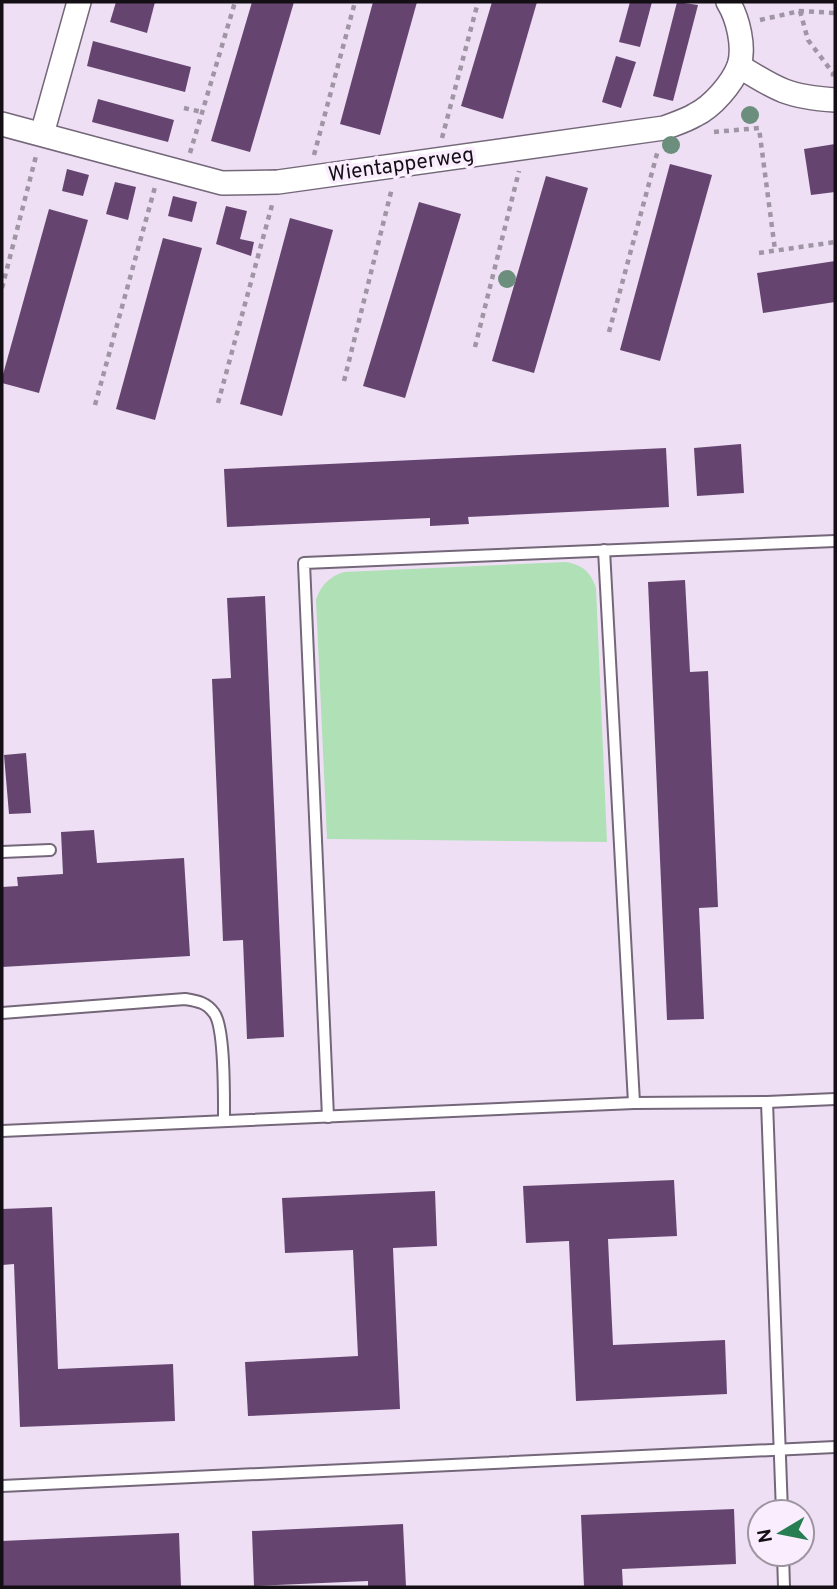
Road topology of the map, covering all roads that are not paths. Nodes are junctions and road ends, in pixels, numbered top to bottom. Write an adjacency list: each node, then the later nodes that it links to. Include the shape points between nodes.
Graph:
1 (79, 2): 6 (street)
2 (728, 2): 3 (street, via 738,28)
3 (739, 66): 4 (street, via 779,91); 6 (street, Wientapperweg, via 714,101 696,115 664,128 278,182 222,183)
4 (835, 100)
5 (2, 124): 6 (street, Wientapperweg)
6 (42, 134)
7 (835, 541): 8 (lane)
8 (604, 550): 14 (lane); 15 (lane, via 304,563)
9 (50, 850): 10 (lane)
10 (2, 852)
11 (2, 1013): 16 (lane, via 185,999 202,1002 215,1014 220,1029)
12 (835, 1099): 13 (lane)
13 (767, 1102): 14 (lane); 19 (lane)
14 (634, 1103): 15 (lane)
15 (328, 1116): 16 (lane)
16 (225, 1121): 17 (lane)
17 (2, 1131)
18 (835, 1447): 19 (lane)
19 (780, 1450): 20 (lane); 21 (lane)
20 (2, 1486)
21 (782, 1498)
22 (783, 1568): 23 (lane)
23 (784, 1587)

